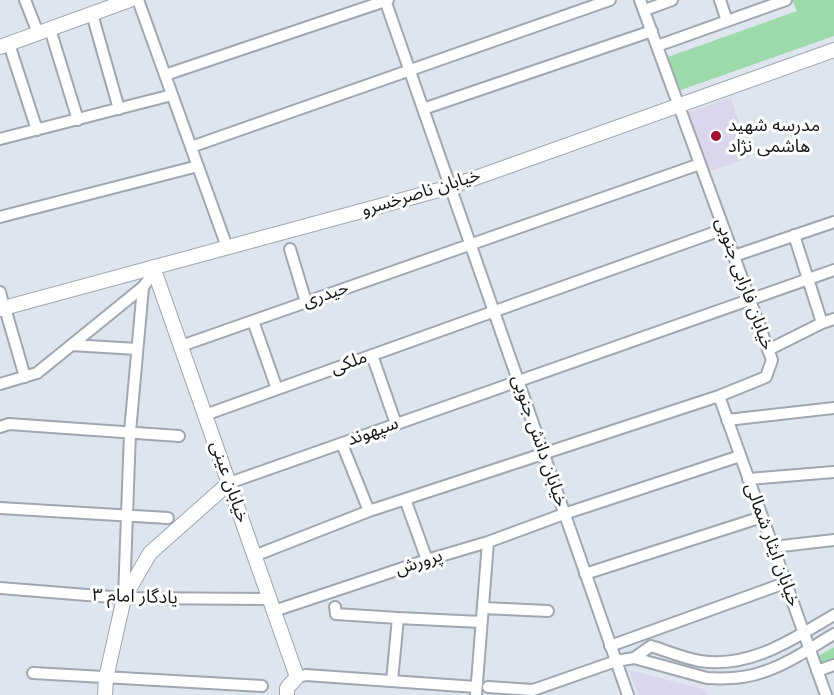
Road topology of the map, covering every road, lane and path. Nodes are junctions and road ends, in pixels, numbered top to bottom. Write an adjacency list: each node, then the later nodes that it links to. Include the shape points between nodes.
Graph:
1 (25, 0): 12 (street)
2 (130, 0): 10 (street)
3 (138, 0): 18 (street)
4 (386, 0): 17 (street, خیابان دانش جنوبی); 18 (street)
5 (610, 0): 17 (street)
6 (672, 0): 9 (street)
7 (720, 0): 11 (street)
8 (786, 0): 11 (street)
9 (642, 5): 13 (street, خیابان فارابی جنوبی)
10 (92, 14): 12 (street); 21 (street)
11 (727, 21): 15 (street)
12 (44, 31): 14 (street); 23 (street)
13 (652, 31): 15 (street, خیابان فارابی جنوبی); 22 (street)
14 (4, 45): 24 (street)
15 (657, 46): 20 (street, خیابان فارابی جنوبی)
16 (834, 50): 20 (street, خیابان ناصرخسرو)
17 (409, 70): 22 (street, خیابان دانش جنوبی); 26 (street)
18 (165, 75): 19 (street)
19 (172, 95): 21 (street); 26 (street)
20 (679, 105): 27 (street, خیابان فارابی جنوبی); 29 (street, خیابان ناصرخسرو)
21 (120, 109): 23 (street)
22 (423, 109): 29 (street, خیابان دانش جنوبی)
23 (78, 120): 24 (street)
24 (37, 130): 25 (street)
25 (0, 139)
26 (191, 147): 28 (street)
27 (700, 164): 32 (street, خیابان فارابی جنوبی); 34 (street, حیدری)
28 (198, 166): 30 (street); 35 (street)
29 (450, 187): 34 (street, خیابان دانش جنوبی); 35 (street, خیابان ناصرخسرو)
30 (0, 218)
31 (834, 222): 33 (street)
32 (724, 229): 37 (street, خیابان فارابی جنوبی); 46 (street, ملکی)
33 (794, 236): 37 (street); 40 (street)
34 (470, 245): 44 (street, حیدری); 46 (street, خیابان دانش جنوبی)
35 (227, 247): 38 (street, خیابان ناصرخسرو)
36 (290, 249): 44 (street)
37 (734, 256): 43 (street, خیابان فارابی جنوبی)
38 (154, 269): 41 (street); 45 (street, خیابان ناصرخسرو); 51 (street, خیابان عینی)
39 (834, 270): 40 (street, سپهوند)
40 (808, 279): 43 (street, سپهوند); 49 (street)
41 (143, 287): 50 (street); 52 (street)
42 (0, 292): 45 (street)
43 (750, 298): 53 (street, خیابان فارابی جنوبی); 56 (street, سپهوند)
44 (306, 302): 48 (street, حیدری)
45 (4, 311): 55 (street)
46 (494, 312): 54 (street, ملکی); 56 (street, خیابان دانش جنوبی)
47 (834, 319): 49 (street)
48 (253, 321): 51 (street, حیدری); 58 (street)
49 (822, 323): 53 (street)
50 (72, 345): 52 (street); 55 (street, via 37,373)
51 (181, 346): 61 (street, خیابان عینی)
52 (137, 349): 65 (street)
53 (768, 350): 59 (street, خیابان فارابی جنوبی, via 772,360 766,377)
54 (372, 355): 58 (street, ملکی); 63 (street)
55 (25, 377): 57 (street)
56 (518, 381): 63 (street, سپهوند); 68 (street, خیابان دانش جنوبی)
57 (0, 384)
58 (277, 389): 61 (street, ملکی)
59 (718, 396): 62 (street, خیابان ایثار شمالی); 68 (street, خیابان فارابی جنوبی)
60 (834, 408): 62 (street)
61 (205, 415): 72 (street, خیابان عینی)
62 (727, 420): 69 (street, خیابان ایثار شمالی)
63 (396, 424): 67 (street, سپهوند)
64 (0, 427): 65 (street, via 9,424)
65 (130, 432): 66 (street); 77 (street)
66 (179, 436)
67 (342, 444): 72 (street, سپهوند); 75 (street)
68 (543, 453): 73 (street); 76 (street, خیابان دانش جنوبی)
69 (740, 456): 71 (street, خیابان ایثار شمالی); 76 (street, پرورش)
70 (834, 472): 71 (street)
71 (748, 478): 78 (street, خیابان ایثار شمالی)
72 (229, 483): 83 (street, خیابان عینی); 88 (street, via 150,554)
73 (405, 498): 75 (street); 84 (street)
74 (0, 508): 77 (street)
75 (369, 511): 83 (street)
76 (564, 514): 81 (street, پرورش); 85 (street, خیابان دانش جنوبی)
77 (127, 515): 79 (street); 88 (street)
78 (762, 517): 82 (street, خیابان ایثار شمالی); 85 (street)
79 (168, 518)
80 (834, 540): 82 (street)
81 (488, 542): 84 (street, پرورش); 91 (street)
82 (773, 547): 86 (street, خیابان ایثار شمالی)
83 (254, 556): 89 (street, خیابان عینی)
84 (427, 560): 89 (street, پرورش)
85 (585, 574): 99 (street, خیابان دانش جنوبی)
86 (785, 583): 96 (street); 97 (street, خیابان ایثار شمالی)
87 (0, 588): 88 (street, یادگار امام ۳)
88 (124, 598): 89 (street, یادگار امام ۳); 109 (street)
89 (272, 605): 108 (street, خیابان عینی)
90 (335, 607): 94 (street, via 336,614)
91 (483, 608): 92 (street); 95 (street)
92 (548, 611)
93 (834, 615): 97 (street)
94 (398, 618): 95 (street); 111 (street)
95 (481, 622): 114 (street)
96 (646, 633): 99 (street); 100 (street)
97 (804, 634): 101 (street, خیابان ایثار شمالی); 104 (street, via 758,656)
98 (834, 634): 101 (street)
99 (610, 646): 103 (street, خیابان دانش جنوبی)
100 (651, 646): 102 (street); 104 (street)
101 (809, 649): 106 (street, خیابان ایثار شمالی); 110 (street, via 762,672)
102 (634, 658): 103 (street); 110 (street)
103 (616, 661): 113 (street, via 533,690); 117 (street, خیابان دانش جنوبی)
104 (711, 662): 110 (street)
105 (834, 665): 106 (street)
106 (817, 671): 118 (street, خیابان ایثار شمالی)
107 (33, 674): 109 (street)
108 (297, 677): 111 (street); 116 (street, via 287,688)
109 (106, 678): 112 (street); 115 (street)
110 (707, 678)
111 (392, 681): 114 (street)
112 (262, 686)
113 (488, 687)
114 (476, 691)
115 (105, 695)
116 (287, 695)
117 (628, 695)
118 (826, 695)

